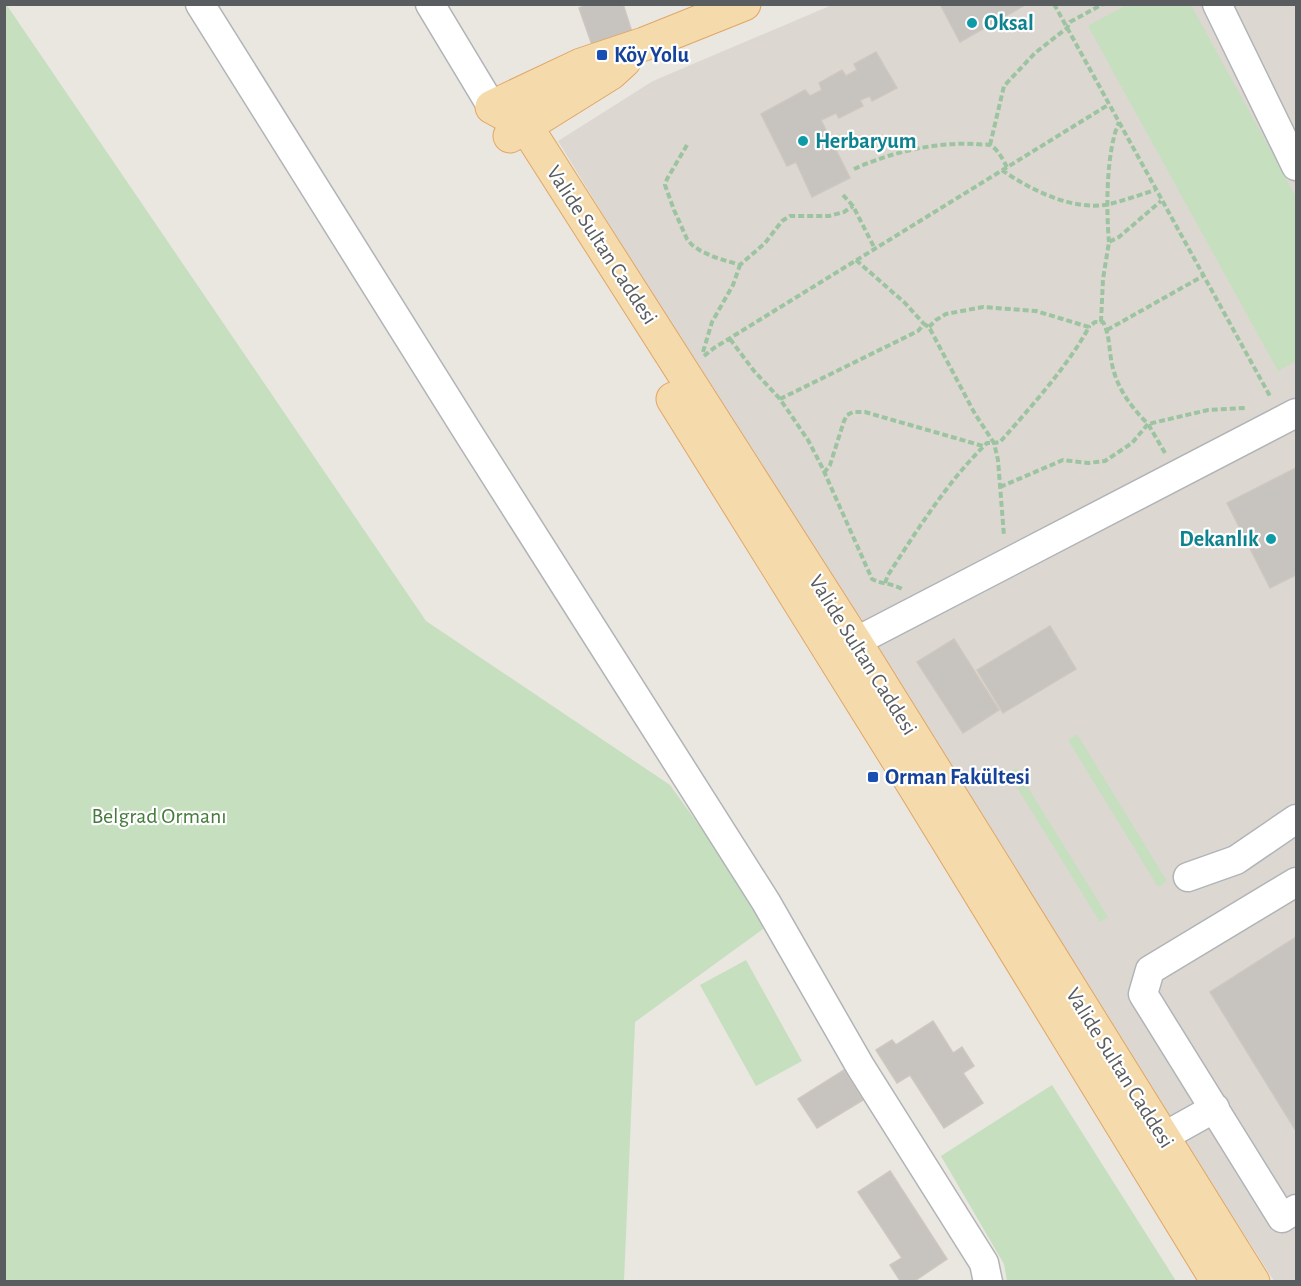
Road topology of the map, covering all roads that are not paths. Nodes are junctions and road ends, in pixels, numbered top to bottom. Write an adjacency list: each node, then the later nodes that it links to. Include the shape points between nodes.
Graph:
1 (200, 4): 17 (street, via 765,902 984,1263)
2 (430, 4): 6 (street, Valide Sultan Caddesi)
3 (744, 4): 5 (main road)
4 (1217, 4): 8 (street)
5 (644, 44): 6 (main road, via 581,65); 7 (main road, via 611,73)
6 (492, 107): 7 (main road, Valide Sultan Caddesi)
7 (518, 130): 10 (main road, Valide Sultan Caddesi)
8 (1296, 166)
9 (1296, 413): 10 (street)
10 (844, 649): 15 (main road, Valide Sultan Caddesi); 18 (main road, Valide Sultan Caddesi)
11 (1296, 819): 12 (street, via 1236,860)
12 (1188, 877)
13 (1296, 882): 14 (street, via 1150,970 1143,994)
14 (1215, 1108): 15 (street); 16 (street, via 1282,1218)
15 (1163, 1137): 19 (main road, Valide Sultan Caddesi)
16 (1296, 1209)
17 (988, 1281)
18 (1218, 1281)
19 (1253, 1281)

